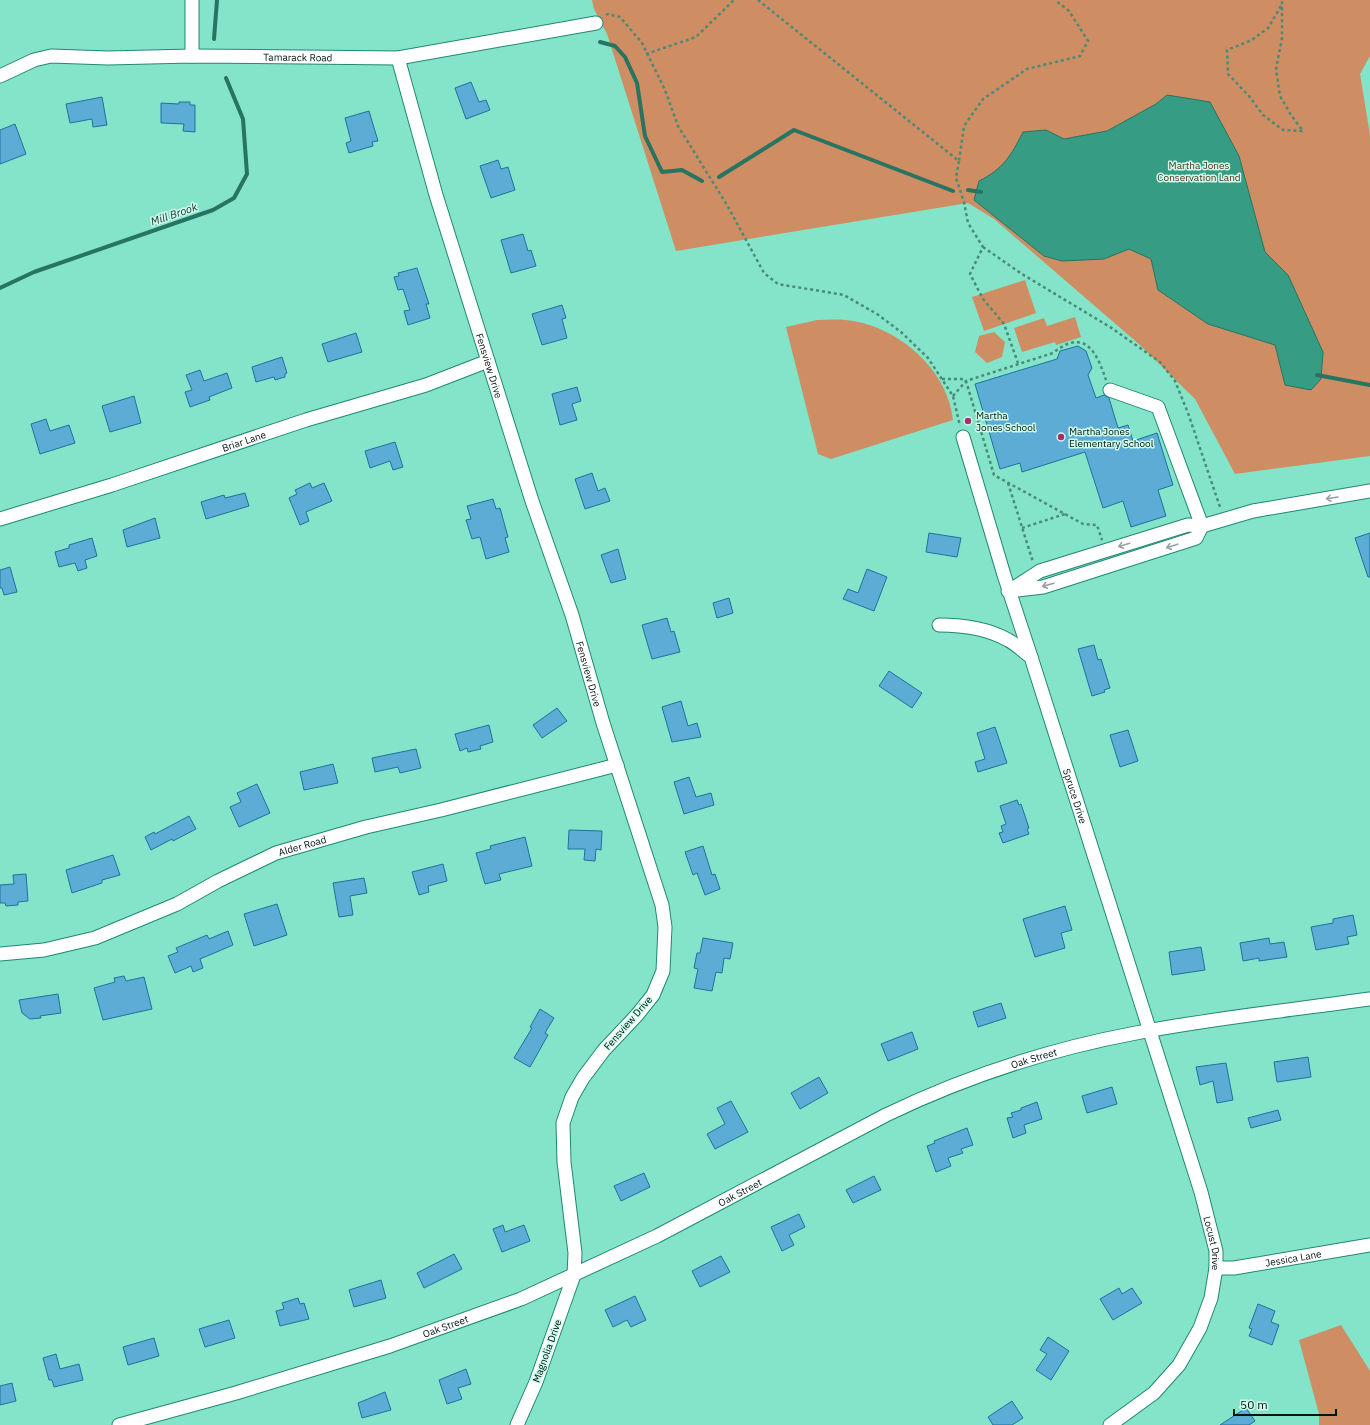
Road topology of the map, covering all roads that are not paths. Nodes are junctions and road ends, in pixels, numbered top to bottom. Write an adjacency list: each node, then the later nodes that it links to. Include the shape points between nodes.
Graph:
1 (192, 0): 3 (street)
2 (596, 23): 4 (street, Tamarack Road)
3 (192, 56): 4 (street, Tamarack Road); 5 (street, Tamarack Road, via 51,56 34,60)
4 (398, 58): 6 (street, Fensview Drive, via 436,195)
5 (0, 76)
6 (488, 361): 10 (street, Briar Lane, via 426,385 306,420 112,485); 15 (street, Fensview Drive, via 532,501 572,615)
7 (1110, 390): 11 (street, via 1158,407)
8 (963, 437): 12 (street, Spruce Drive)
9 (1370, 491): 11 (street, one-way to 11, via 1253,511)
10 (0, 519)
11 (1202, 526): 12 (street, one-way to 12, via 1188,524 1040,571); 12 (street, one-way to 12, via 1196,538 1189,541 1043,587)
12 (1008, 591): 14 (street, Spruce Drive)
13 (939, 625): 14 (street, via 981,629 1008,640)
14 (1031, 657): 18 (street, Spruce Drive)
15 (617, 765): 16 (street, Alder Road, via 366,827 276,853 218,880 177,904 95,938 44,950); 21 (street, Fensview Drive, via 662,905 665,927 663,971 653,995 583,1078 572,1096 563,1124 564,1162 575,1253)
16 (0, 954)
17 (1370, 999): 18 (street, Oak Street)
18 (1150, 1031): 20 (street, Locust Drive, via 1201,1192 1214,1240); 21 (street, Oak Street, via 1074,1047 999,1069 911,1103 866,1124 664,1233)
19 (1370, 1245): 20 (street, Jessica Lane, via 1234,1268)
20 (1216, 1268): 24 (street, Locust Drive, via 1211,1298 1200,1328 1179,1365 1154,1393)
21 (574, 1275): 22 (street, Oak Street, via 521,1299 390,1346 236,1393); 23 (street, Magnolia Drive, via 536,1382)
22 (119, 1425)
23 (517, 1425)
24 (1110, 1425)

